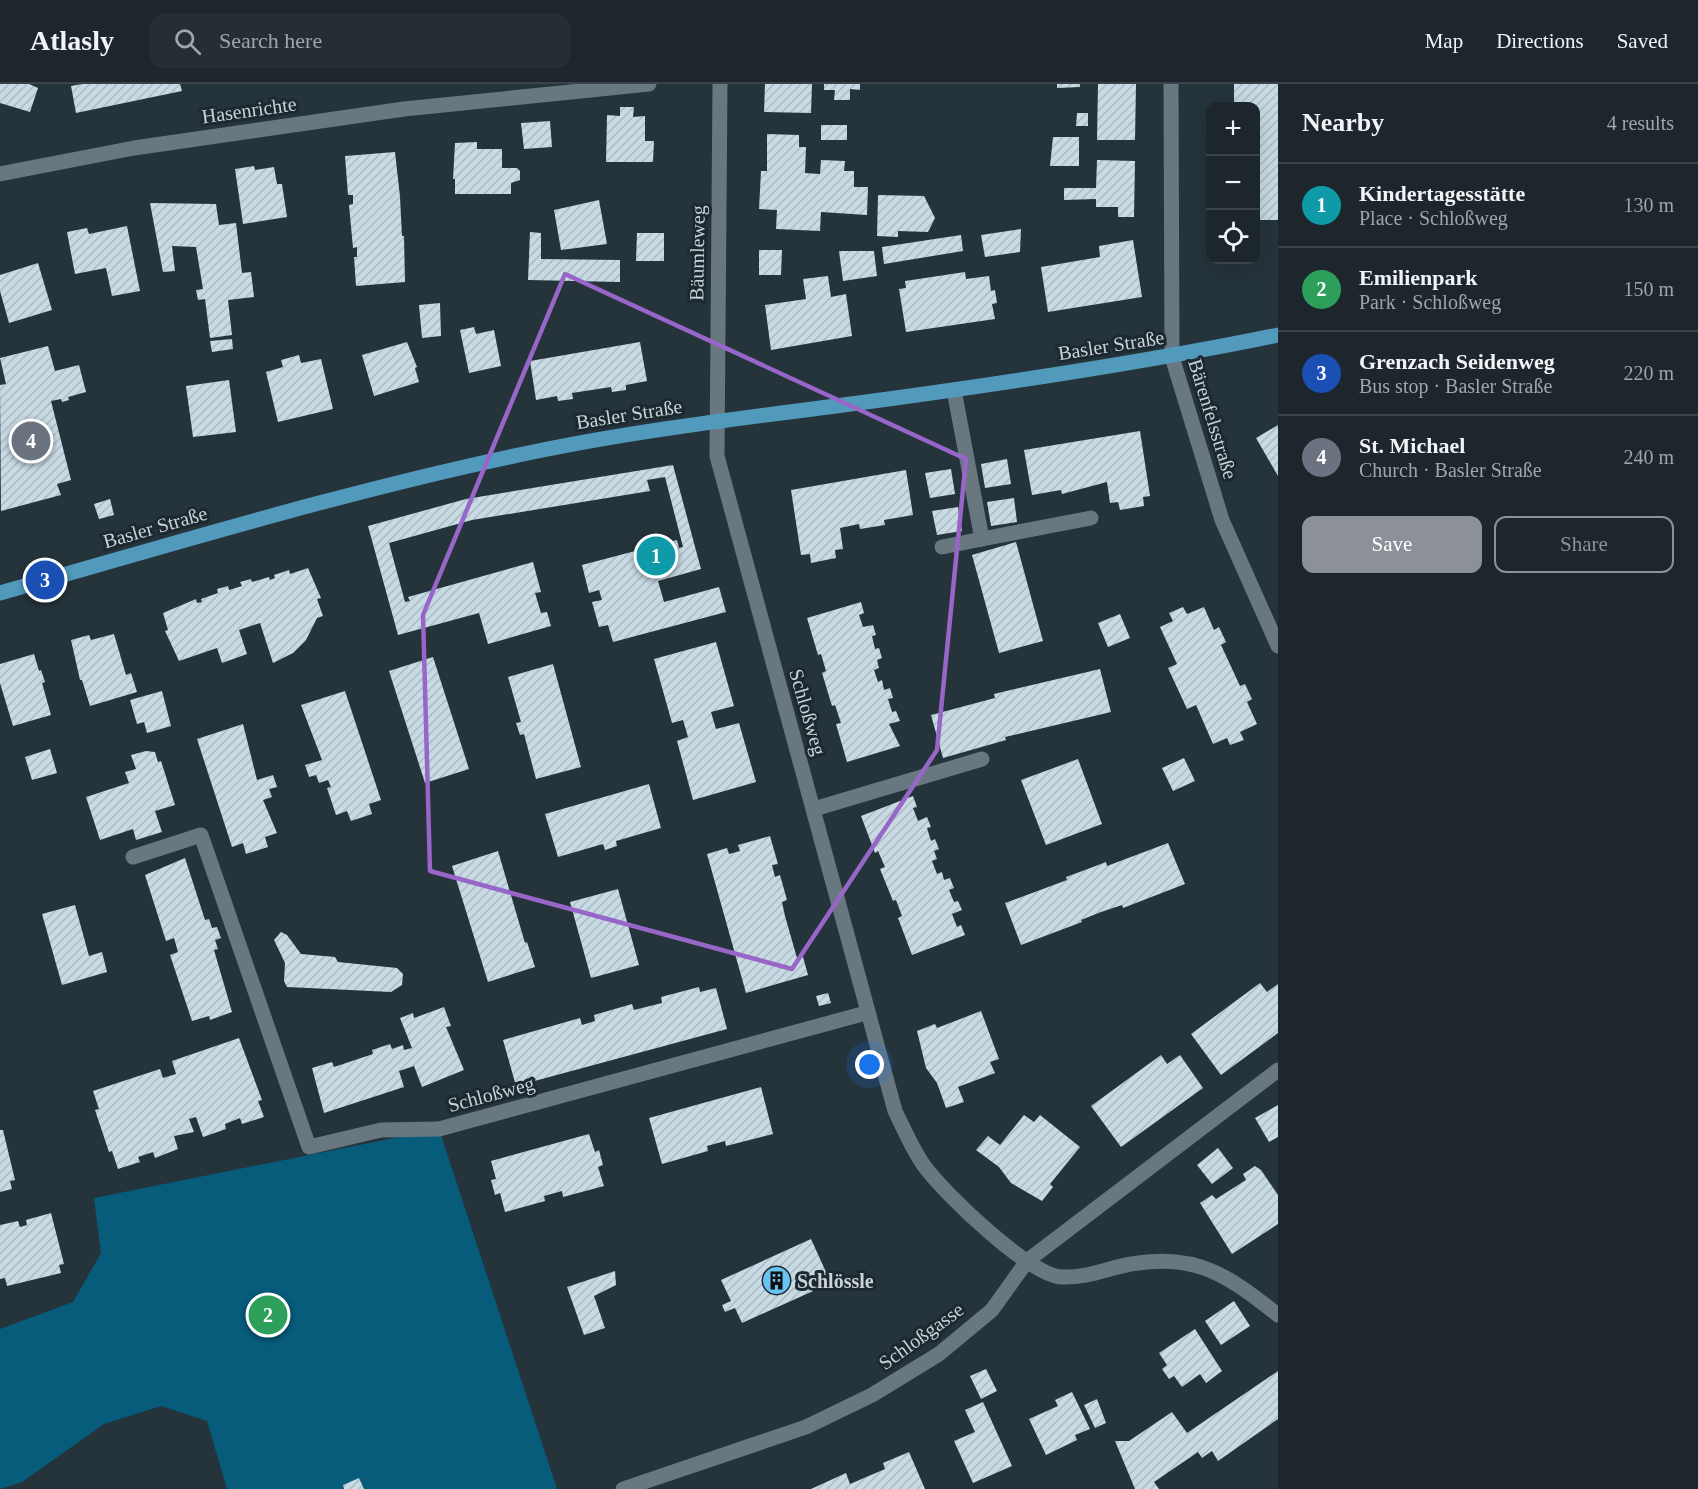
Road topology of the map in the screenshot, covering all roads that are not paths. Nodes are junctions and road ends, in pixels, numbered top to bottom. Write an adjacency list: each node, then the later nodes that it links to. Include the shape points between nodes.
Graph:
1 (649, 84): 4 (street, Hasenrichte, via 404,109 134,148)
2 (720, 84): 8 (street, Bäumleweg)
3 (1171, 84): 6 (street, Bärenfelsstraße)
4 (0, 174)
5 (1278, 335): 6 (main road, Basler Straße)
6 (1172, 357): 7 (main road, Basler Straße); 13 (street, Bärenfelsstraße, via 1222,520)
7 (954, 390): 8 (main road, Basler Straße); 10 (street)
8 (716, 422): 12 (main road, Basler Straße, via 520,455 272,515); 15 (street, Schloßweg, via 717,456)
9 (1091, 518): 10 (street)
10 (982, 539): 11 (street)
11 (942, 547)
12 (0, 593)
13 (1278, 646)
14 (982, 759): 15 (street)
15 (814, 809): 17 (street, Schloßweg)
16 (134, 857): 17 (street, Schloßweg, via 201,835 309,1147 381,1130 439,1129)
17 (866, 1013): 19 (street, Schloßweg, via 895,1111 924,1166 968,1216)
18 (1278, 1070): 19 (street, Schloßgasse)
19 (1028, 1261): 20 (street, Schloßweg, via 1060,1278 1096,1275 1137,1263 1177,1261 1215,1270); 21 (street, Schloßgasse, via 992,1310 939,1354 872,1395 806,1427)
20 (1278, 1315)
21 (623, 1489)

